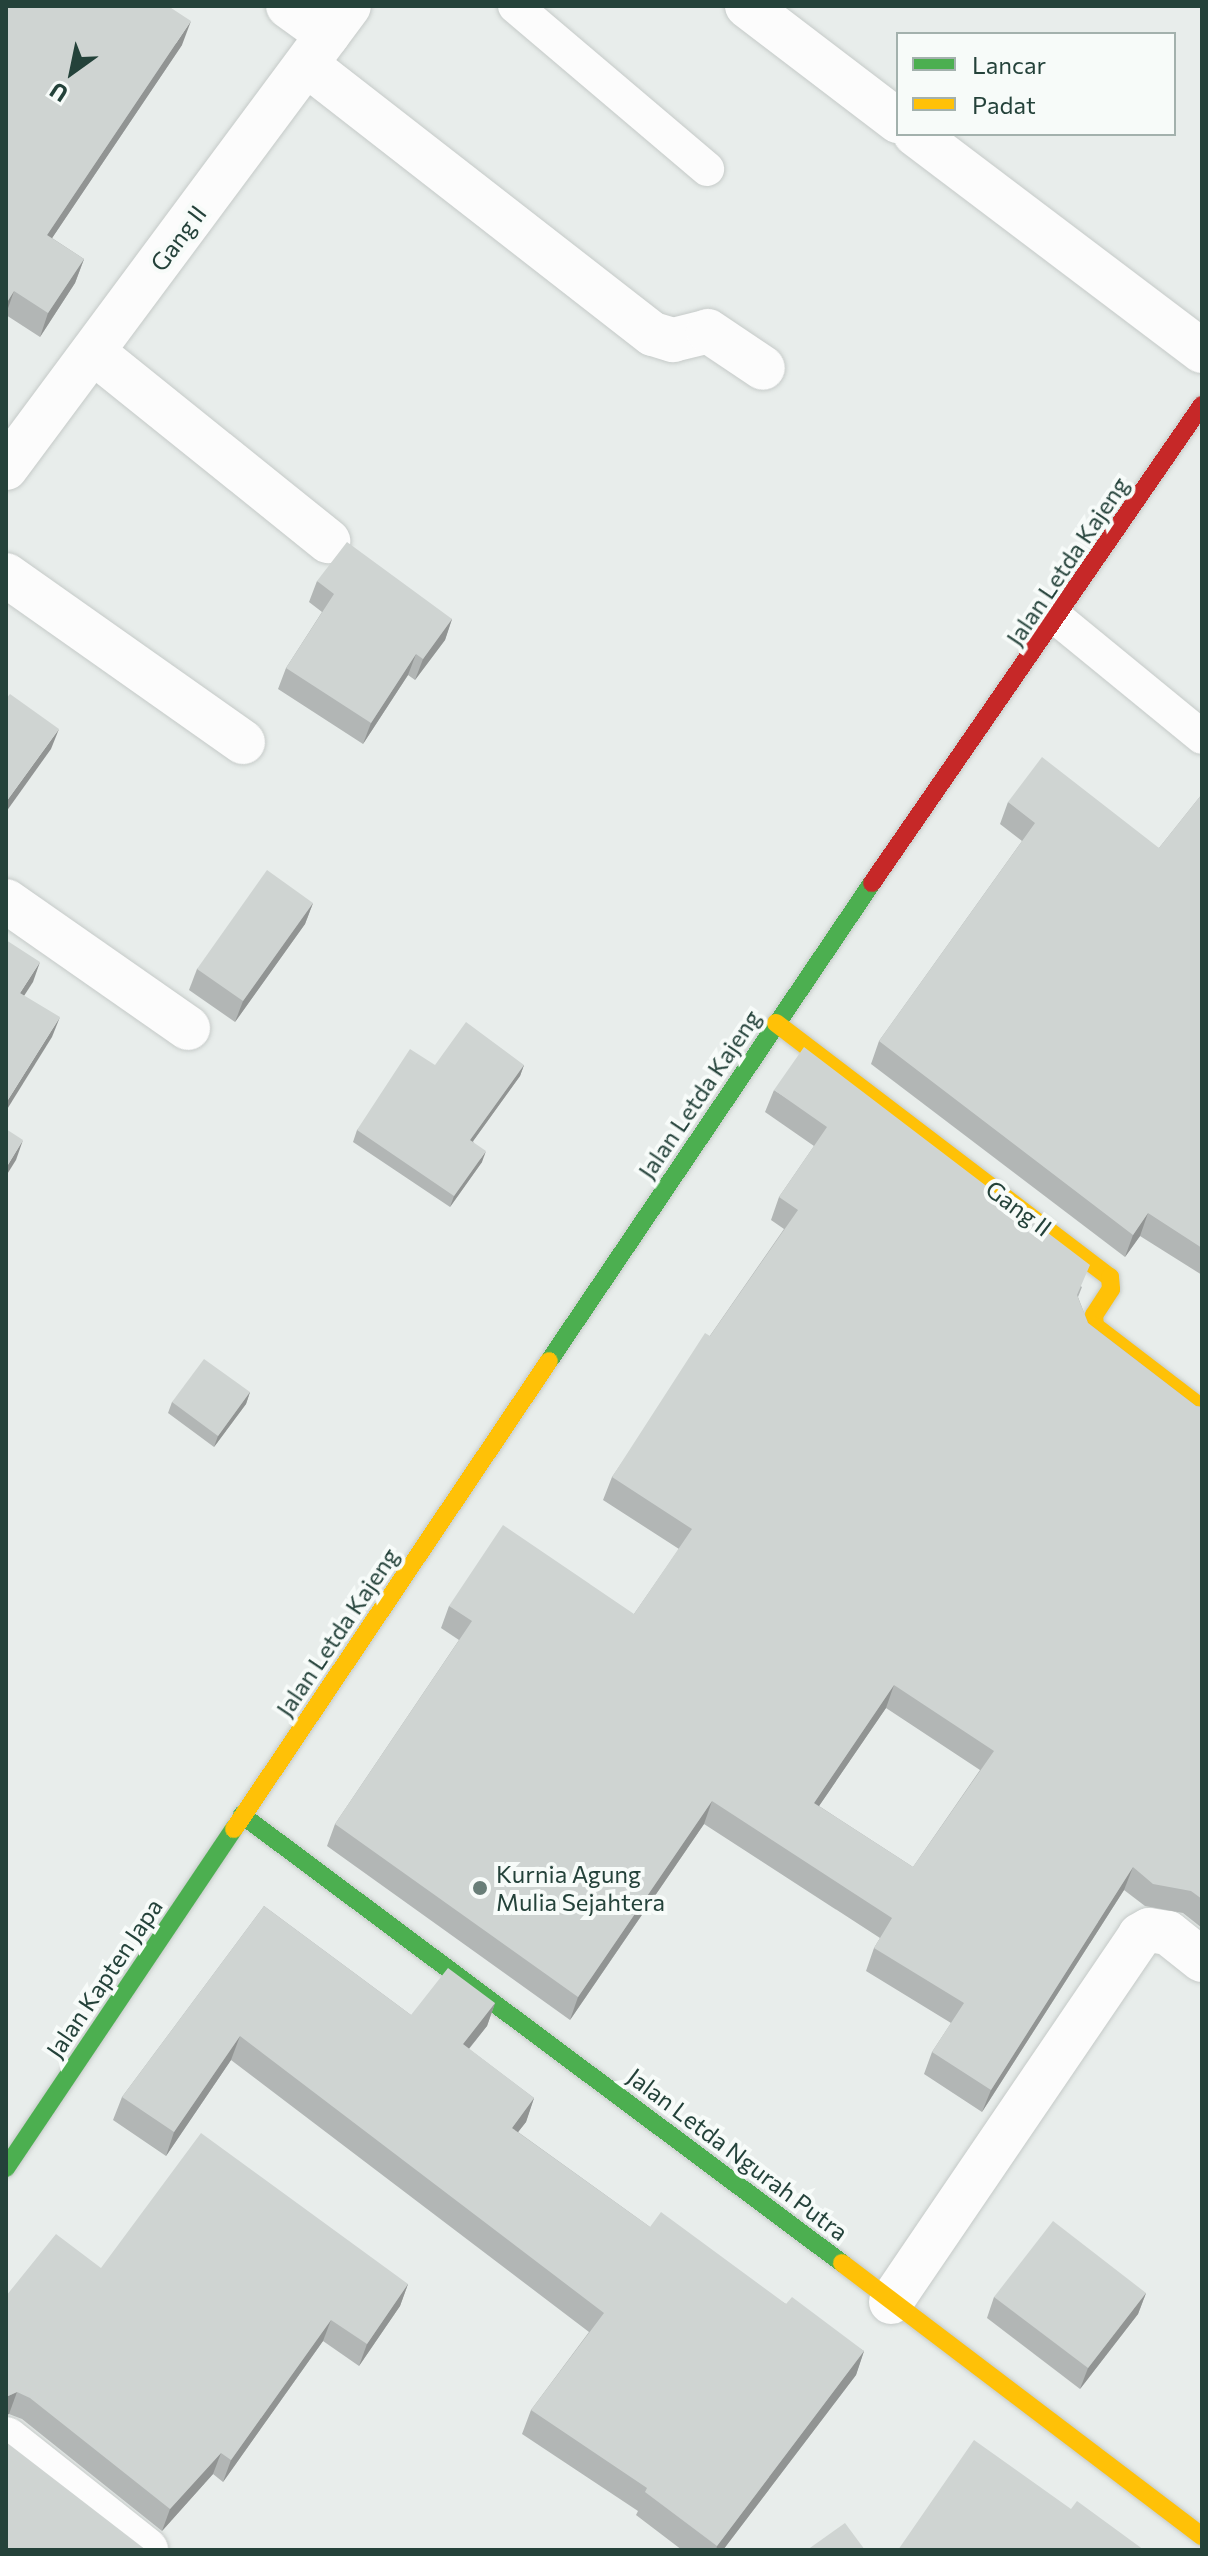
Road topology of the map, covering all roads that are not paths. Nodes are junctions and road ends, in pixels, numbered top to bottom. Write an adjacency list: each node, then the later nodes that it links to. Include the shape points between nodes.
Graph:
1 (288, 6): 4 (street)
2 (515, 6): 7 (lane)
3 (747, 6): 5 (street)
4 (328, 35): 9 (street, Gang II); 10 (street, via 653,334 673,340 708,331)
5 (896, 119)
6 (918, 136): 8 (street)
7 (707, 169)
8 (1202, 351)
9 (93, 352): 12 (street, Gang II); 13 (street)
10 (763, 368)
11 (1202, 405): 15 (street, Jalan Letda Kajeng)
12 (6, 468)
13 (328, 541)
14 (6, 575): 17 (street)
15 (1058, 619): 16 (lane); 19 (street, Jalan Letda Kajeng)
16 (1202, 737)
17 (243, 742)
18 (6, 901): 20 (street)
19 (776, 1023): 21 (street, Gang II, via 1110,1277 1111,1289 1094,1315 1095,1326); 22 (street, Jalan Letda Kajeng)
20 (188, 1028)
21 (1202, 1408)
22 (242, 1815): 24 (street, Jalan Kapten Japa); 25 (street, Jalan Letda Ngurah Putra)
23 (1202, 1960): 25 (street, via 1168,1933 1149,1930 1140,1935)
24 (6, 2168)
25 (891, 2302): 27 (street, Jalan Letda Ngurah Putra)
26 (6, 2439): 28 (street)
27 (1202, 2536)
28 (146, 2550)

